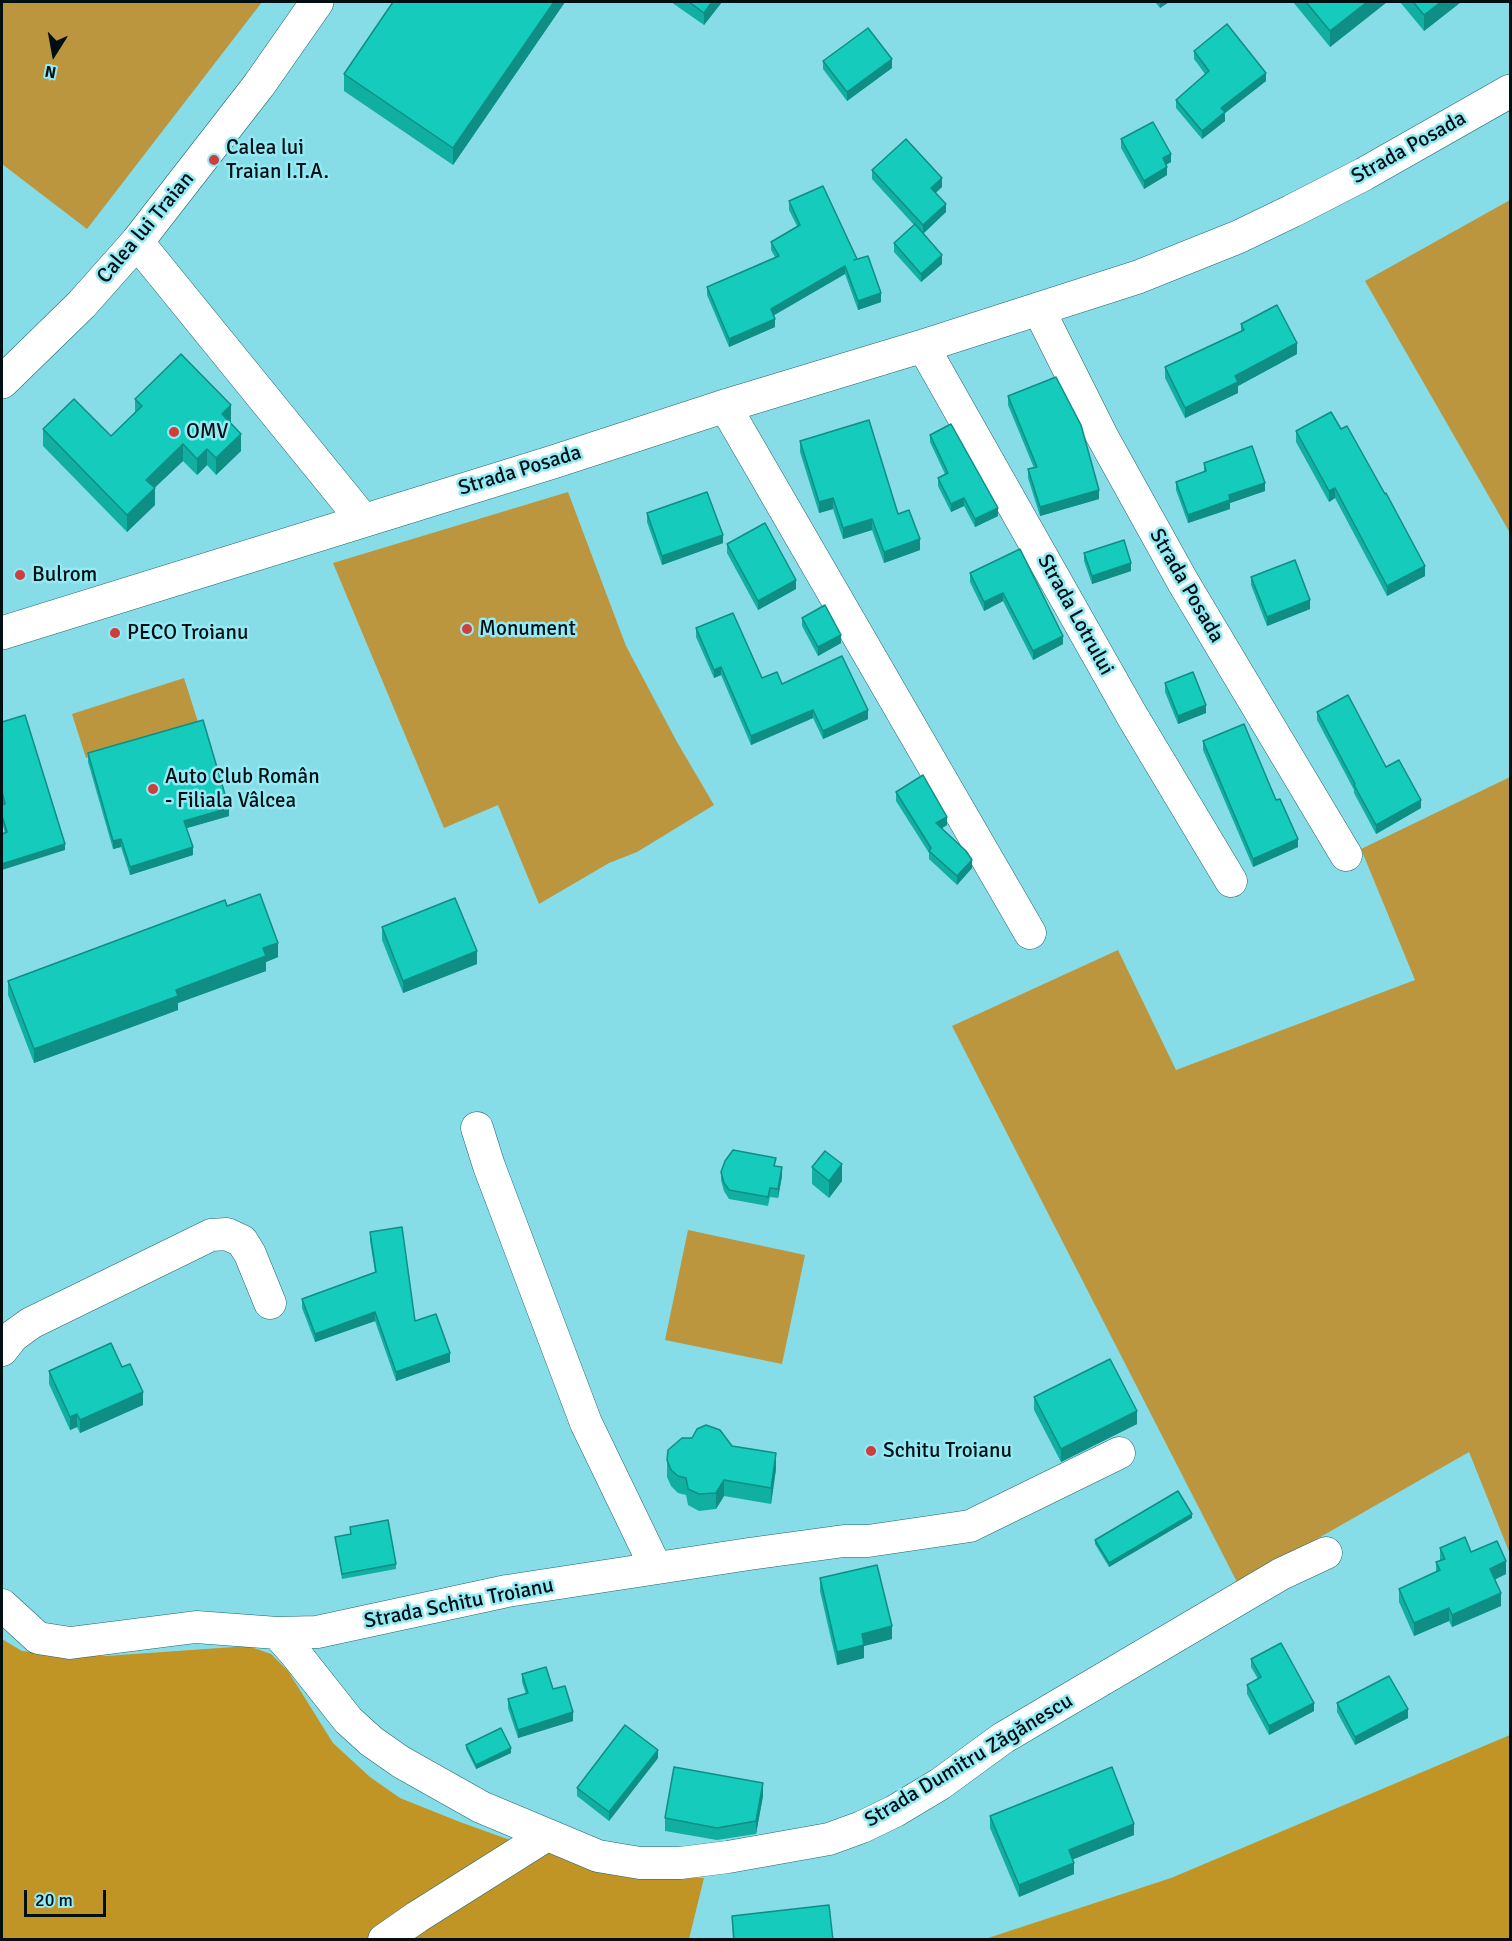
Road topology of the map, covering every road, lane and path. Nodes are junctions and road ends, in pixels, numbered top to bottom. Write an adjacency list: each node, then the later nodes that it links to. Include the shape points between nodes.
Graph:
1 (317, 2): 3 (main road, Calea lui Traian, via 259,85)
2 (1510, 91): 4 (main road, Strada Posada, via 1364,174 1238,237 1138,277)
3 (137, 242): 6 (main road, Calea lui Traian, via 82,304); 8 (main road)
4 (1039, 310): 5 (main road, Strada Posada); 10 (street, Strada Posada, via 1102,436 1183,582)
5 (923, 346): 7 (main road, Strada Posada); 11 (street, Strada Lotrului, via 1131,714)
6 (2, 382)
7 (726, 406): 8 (main road, Strada Posada); 12 (street)
8 (363, 520): 9 (main road, Strada Posada)
9 (2, 633)
10 (1346, 855)
11 (1231, 881)
12 (1030, 933)
13 (477, 1128): 18 (street, via 586,1423)
14 (270, 1303): 15 (street, via 242,1241 226,1234 212,1235 31,1323)
15 (2, 1350)
16 (1119, 1453): 18 (street, Strada Schitu Troianu, via 970,1526)
17 (1326, 1552): 21 (street, Strada Dumitru Zăgănescu, via 1281,1574 1003,1738 895,1811 829,1839 680,1863 640,1863 598,1856)
18 (649, 1570): 20 (street, Strada Schitu Troianu, via 507,1591 317,1632)
19 (2, 1605): 20 (street, Strada Schitu Troianu, via 38,1638 70,1643 196,1627)
20 (277, 1634): 21 (street, via 348,1720 371,1741 481,1807)
21 (547, 1835): 22 (street)
22 (384, 1940)

